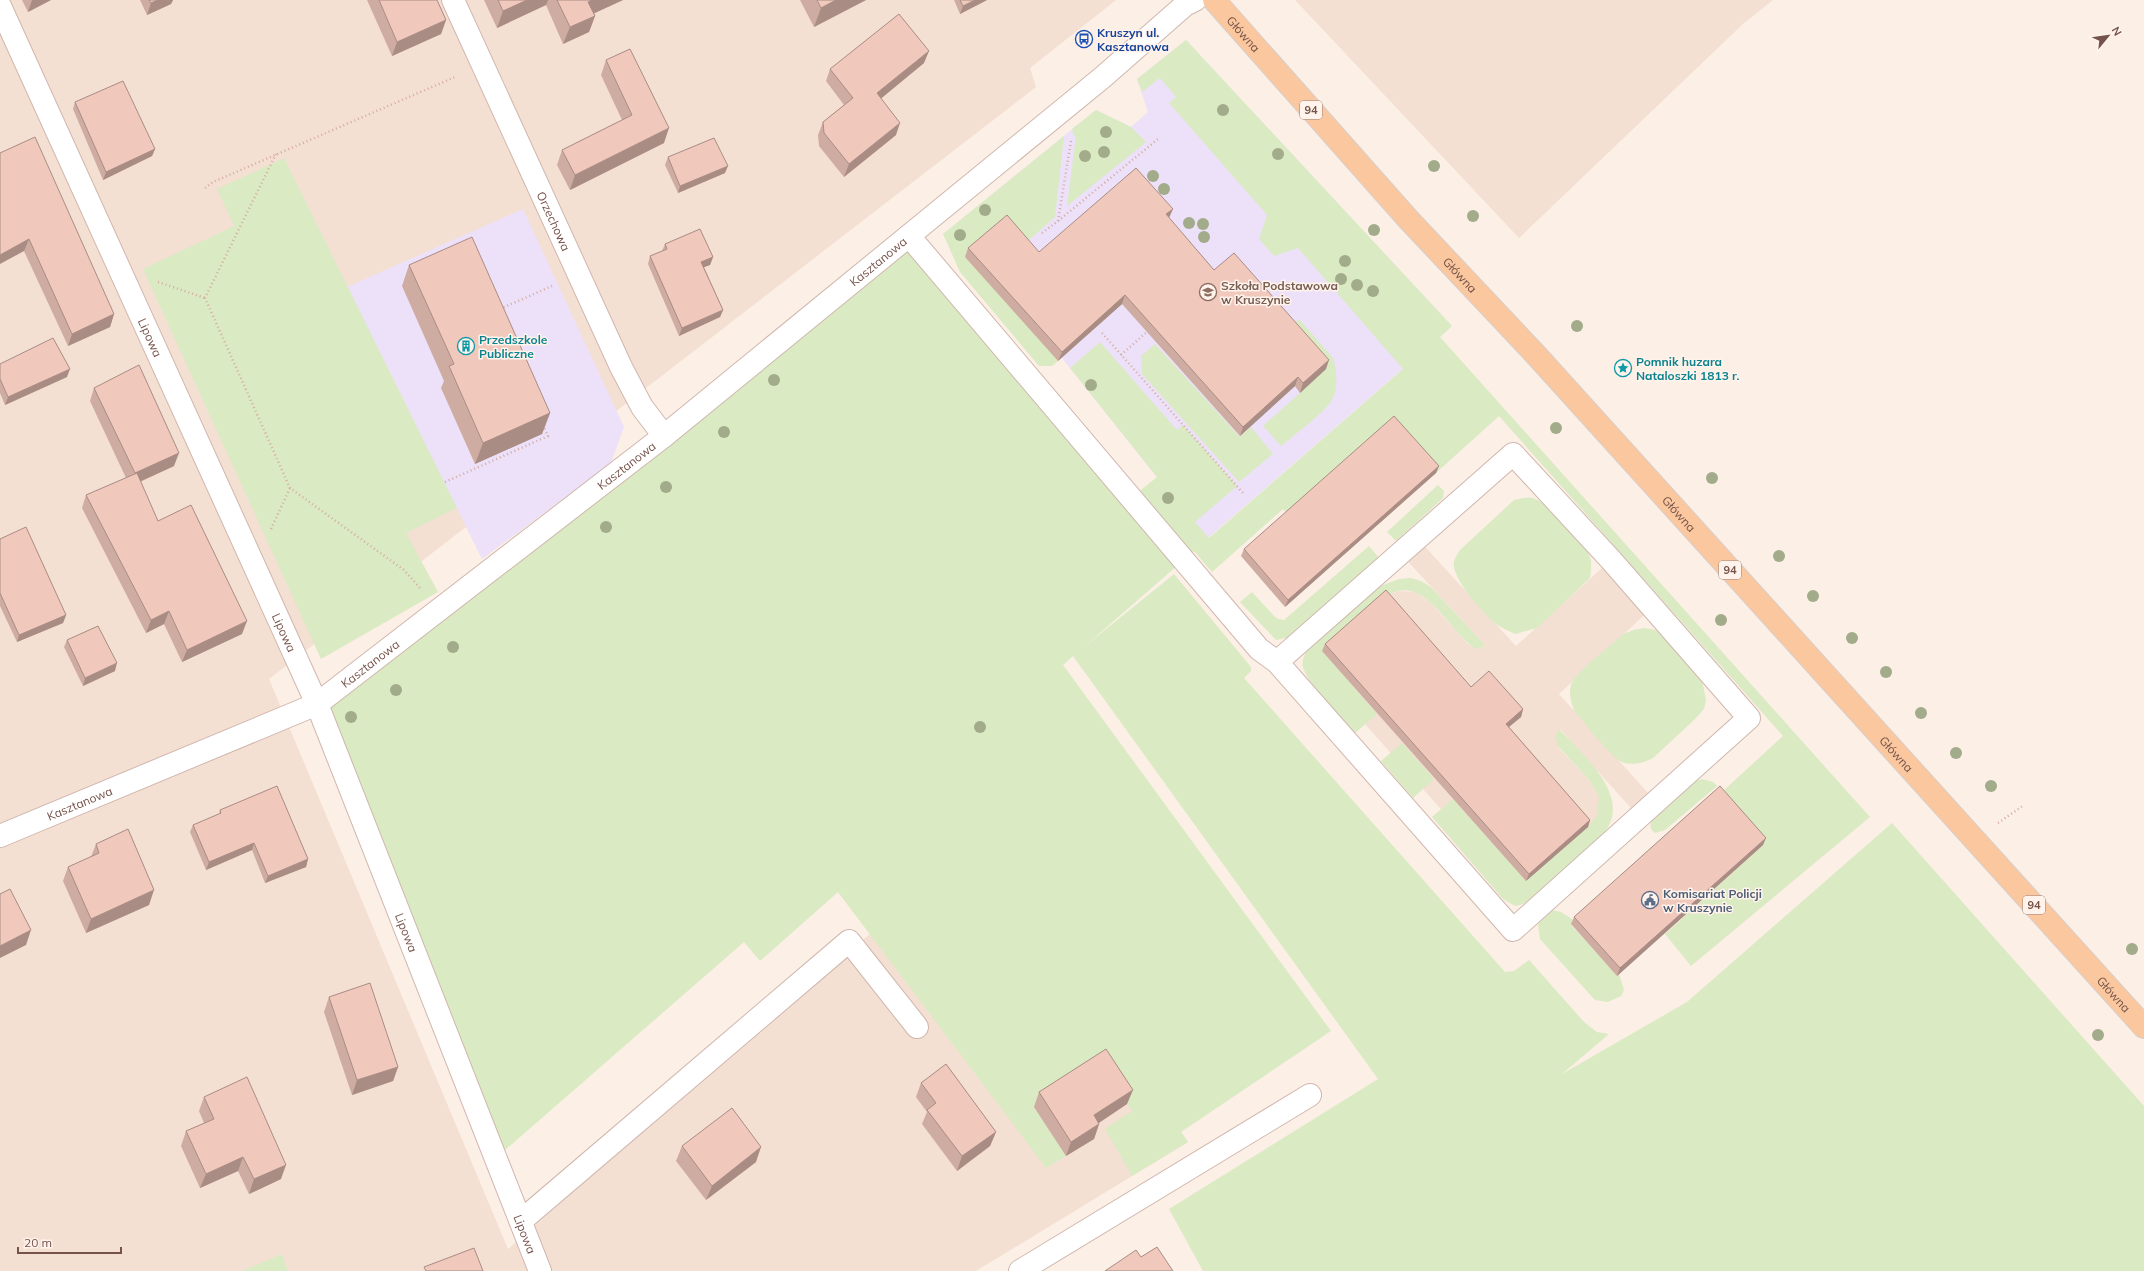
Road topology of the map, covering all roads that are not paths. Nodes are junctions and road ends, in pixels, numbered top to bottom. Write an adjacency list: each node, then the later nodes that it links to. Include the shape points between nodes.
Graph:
1 (454, 0): 6 (street, Orzechowa, via 621,367 642,407)
2 (1195, 0): 5 (street, Kasztanowa, via 1185,5)
3 (1214, 0): 11 (main road, Główna / 94, via 1408,219 1537,356)
4 (0, 6): 8 (street, Lipowa)
5 (909, 236): 6 (street, Kasztanowa); 7 (street, via 1259,649)
6 (664, 436): 8 (street, Kasztanowa)
7 (1277, 662): 7 (street, via 1513,930 1749,718 1514,454)
8 (317, 704): 9 (street, Kasztanowa); 13 (street, Lipowa)
9 (0, 836)
10 (917, 1027): 13 (street, via 849,941)
11 (2144, 1027)
12 (1310, 1095): 15 (street)
13 (521, 1222): 14 (street, Lipowa)
14 (540, 1271)
15 (1020, 1271)

